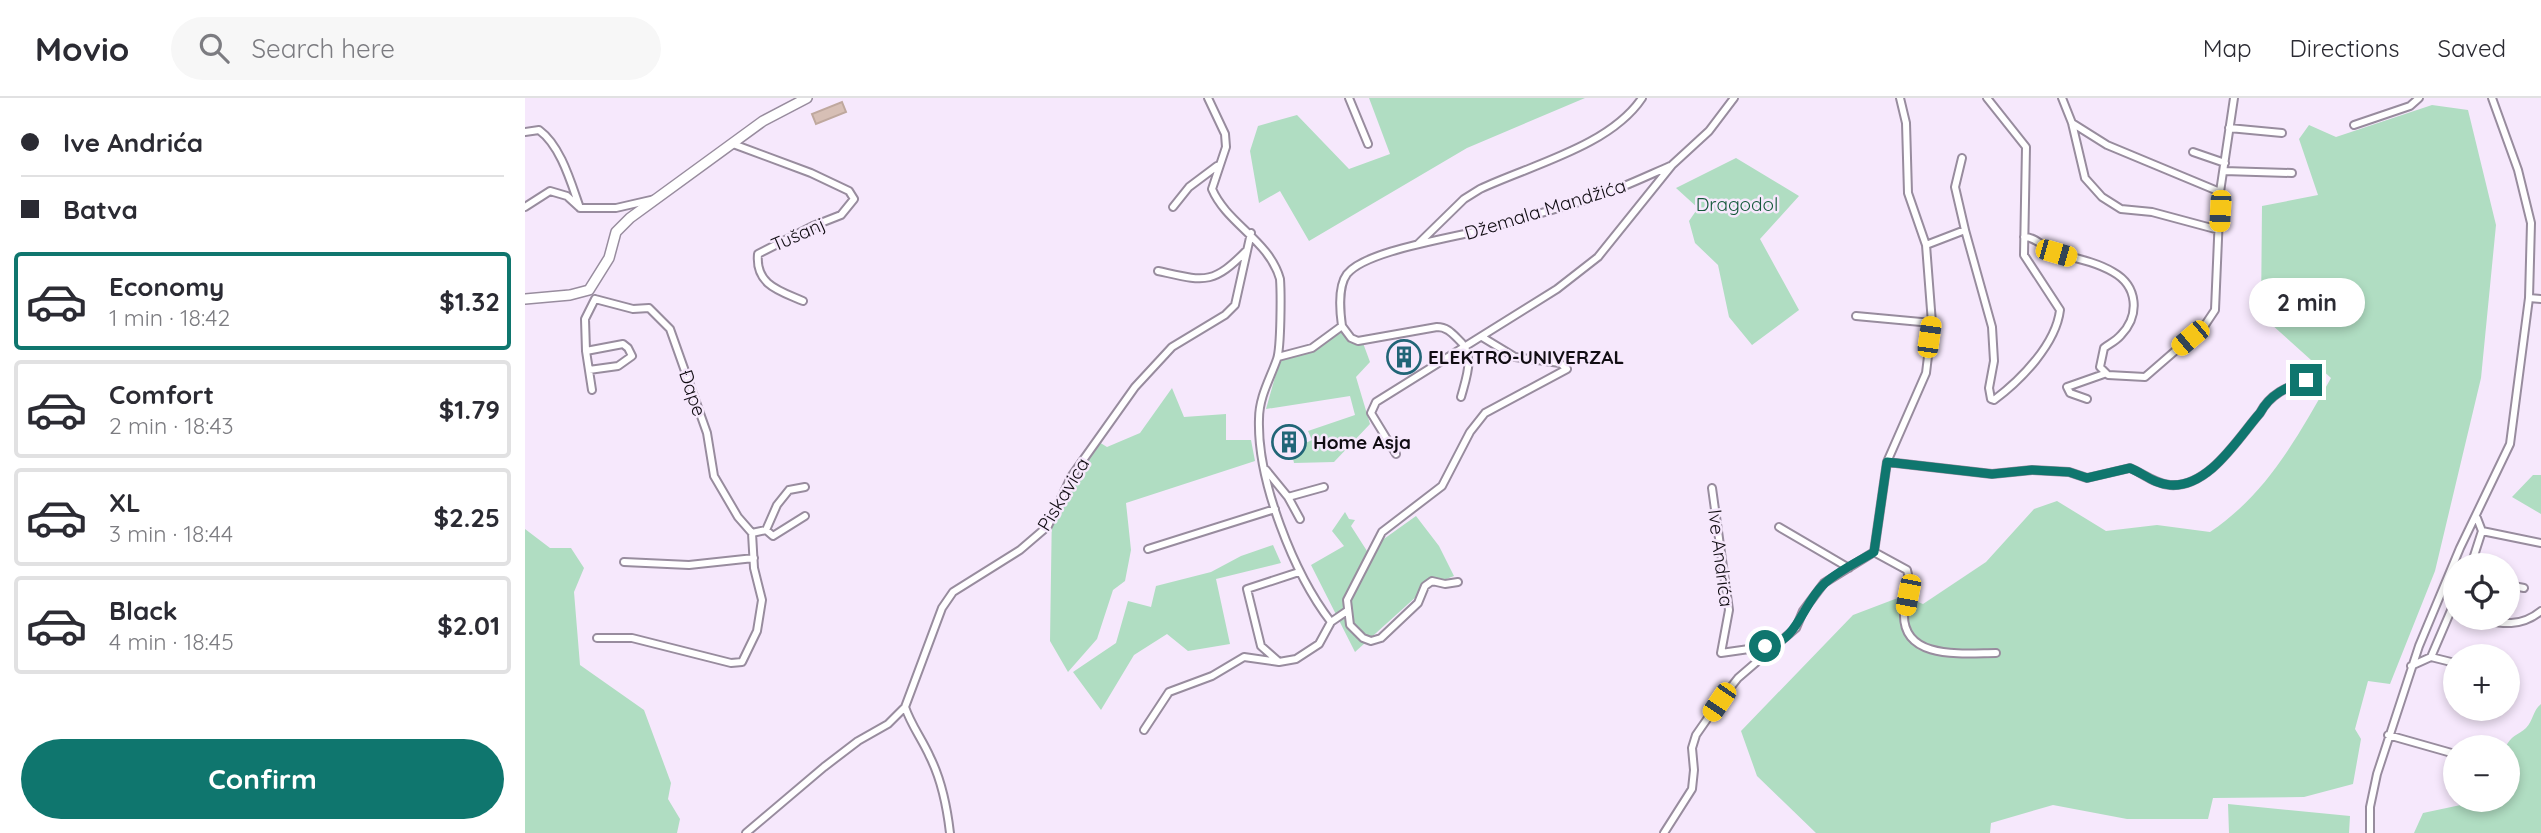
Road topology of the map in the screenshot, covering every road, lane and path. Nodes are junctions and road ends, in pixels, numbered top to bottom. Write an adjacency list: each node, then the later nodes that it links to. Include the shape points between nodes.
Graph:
1 (807, 98): 17 (street, via 763,121)
2 (1208, 98): 21 (street, via 1225,134 1226,147)
3 (1349, 98): 18 (street)
4 (1642, 98): 37 (street, via 1605,134 1464,199)
5 (1734, 98): 22 (street, via 1709,131)
6 (1900, 98): 36 (street, via 1906,123 1908,193)
7 (1987, 98): 35 (street, via 2026,147)
8 (2062, 98): 12 (street)
9 (2234, 98): 14 (street)
10 (2419, 98): 13 (street, via 2410,106)
11 (2492, 98): 31 (street)
12 (2072, 123): 25 (street, via 2107,145); 33 (street, via 2085,178 2102,198 2121,209 2152,212)
13 (2354, 125)
14 (2229, 128): 16 (street); 23 (street)
15 (525, 132): 29 (street, via 545,134)
16 (2282, 133)
17 (733, 144): 26 (street); 47 (street, Tušanj, via 811,173 849,191 854,200 841,215 758,254 761,278 770,287)
18 (1368, 144)
19 (2193, 152): 23 (street)
20 (1962, 158): 32 (street, via 1955,187)
21 (1218, 165): 28 (street, via 1189,187); 34 (street, via 1212,189 1230,215)
22 (1672, 165): 37 (street, Džemala Mandžića, via 1604,194); 51 (street, via 1585,269)
23 (2225, 167): 24 (street); 25 (street)
24 (2292, 173)
25 (2220, 192): 33 (street)
26 (660, 197): 29 (street, via 616,208); 42 (street, via 616,232 609,258)
27 (525, 207): 29 (street, via 550,191 567,196)
28 (1173, 207)
29 (580, 208)
30 (2541, 222): 31 (street)
31 (2531, 223): 39 (street)
32 (1965, 230): 35 (street, via 1992,327 1994,362 1989,393 1993,400 2046,345 2059,318 2059,307 2025,258); 36 (street)
33 (2219, 230): 56 (street, via 2216,307 2208,322 2142,378)
34 (1251, 233): 38 (street, Piskavica); 54 (street, via 1280,279)
35 (2024, 237): 56 (street, via 2113,272 2129,288 2133,317 2121,335 2102,350 2099,363)
36 (1926, 245): 49 (street)
37 (1417, 246): 50 (street, via 1393,251 1348,272 1342,293)
38 (1248, 249): 41 (street, via 1224,271 1205,280); 99 (street, Piskavica, via 1235,305 1225,316 1172,347 1135,387 1071,477 1048,526 953,593 942,608)
39 (2532, 257): 40 (street); 43 (street)
40 (2541, 258)
41 (1158, 271)
42 (589, 290): 44 (street); 45 (street)
43 (2529, 298): 46 (street); 70 (street, via 2510,444)
44 (525, 299)
45 (595, 299): 53 (street, via 585,319); 75 (street, Đape, via 633,309 649,308 670,329 707,433 714,476)
46 (2541, 299)
47 (803, 301)
48 (1856, 316): 49 (street)
49 (1931, 323): 62 (street, via 1926,373)
50 (1342, 326): 52 (street, via 1358,341 1442,327); 54 (street, via 1313,348)
51 (1482, 337): 52 (street); 87 (street, via 1515,358 1560,363 1567,369 1481,416 1442,486 1379,537 1347,600)
52 (1466, 345): 59 (street, via 1469,355); 61 (street, via 1370,409)
53 (586, 351): 55 (street); 55 (street, via 623,344 632,356 618,366)
54 (1278, 357): 63 (street, via 1258,419)
55 (589, 369): 58 (street)
56 (2104, 374): 60 (street, via 2068,386 2070,393)
57 (2306, 380): 62 (street, via 2282,389 2265,403 2231,447 2199,478 2172,485 2130,468 2087,478 2069,472 1992,474)
58 (592, 390)
59 (1461, 397)
60 (2087, 399)
61 (1396, 454)
62 (1887, 462): 78 (street)
63 (1265, 469): 67 (street); 68 (street)
64 (1324, 487): 67 (street)
65 (805, 488): 73 (street, via 789,490)
66 (1712, 488): 93 (street, Ive Andrića, via 1729,610 1721,653)
67 (1288, 497): 71 (street)
68 (1275, 509): 77 (street); 83 (street)
69 (805, 516): 73 (street, via 773,536)
70 (2477, 518): 74 (street); 98 (street)
71 (1300, 519)
72 (1779, 527): 82 (street)
73 (766, 530): 75 (street)
74 (2482, 531): 76 (street); 79 (street)
75 (752, 533): 80 (street)
76 (2541, 543)
77 (1148, 549)
78 (1874, 552): 82 (street); 94 (street, via 1907,570 1905,625 1920,645 1946,653)
79 (2475, 553)
80 (754, 558): 81 (street, via 689,565); 92 (street, via 762,600 760,618 742,662 632,638)
81 (624, 562)
82 (1849, 568): 93 (street, via 1824,583 1796,628)
83 (1299, 572): 89 (street); 97 (street, via 1247,589 1261,646)
84 (1458, 582): 87 (street, via 1432,581 1408,614 1371,641 1350,625)
85 (2520, 587): 86 (street)
86 (2524, 588)
87 (1347, 611): 89 (street)
88 (2541, 611): 90 (street)
89 (1331, 622): 97 (street, via 1319,645 1296,659)
90 (2520, 623)
91 (2444, 630): 95 (street)
92 (597, 638)
93 (1779, 645): 105 (street, via 1738,678 1696,736 1692,789)
94 (1996, 653)
95 (2431, 657): 96 (street); 98 (street)
96 (2443, 660)
97 (1279, 662): 100 (street, via 1244,657 1212,676 1175,688 1162,699)
98 (2411, 666): 101 (street)
99 (905, 707): 103 (street, Piskavica); 104 (street, via 939,779)
100 (1144, 730)
101 (2388, 735): 102 (street); 106 (street, via 2370,807)
102 (2443, 751)
103 (746, 833)
104 (950, 833)
105 (1664, 833)
106 (2370, 833)

